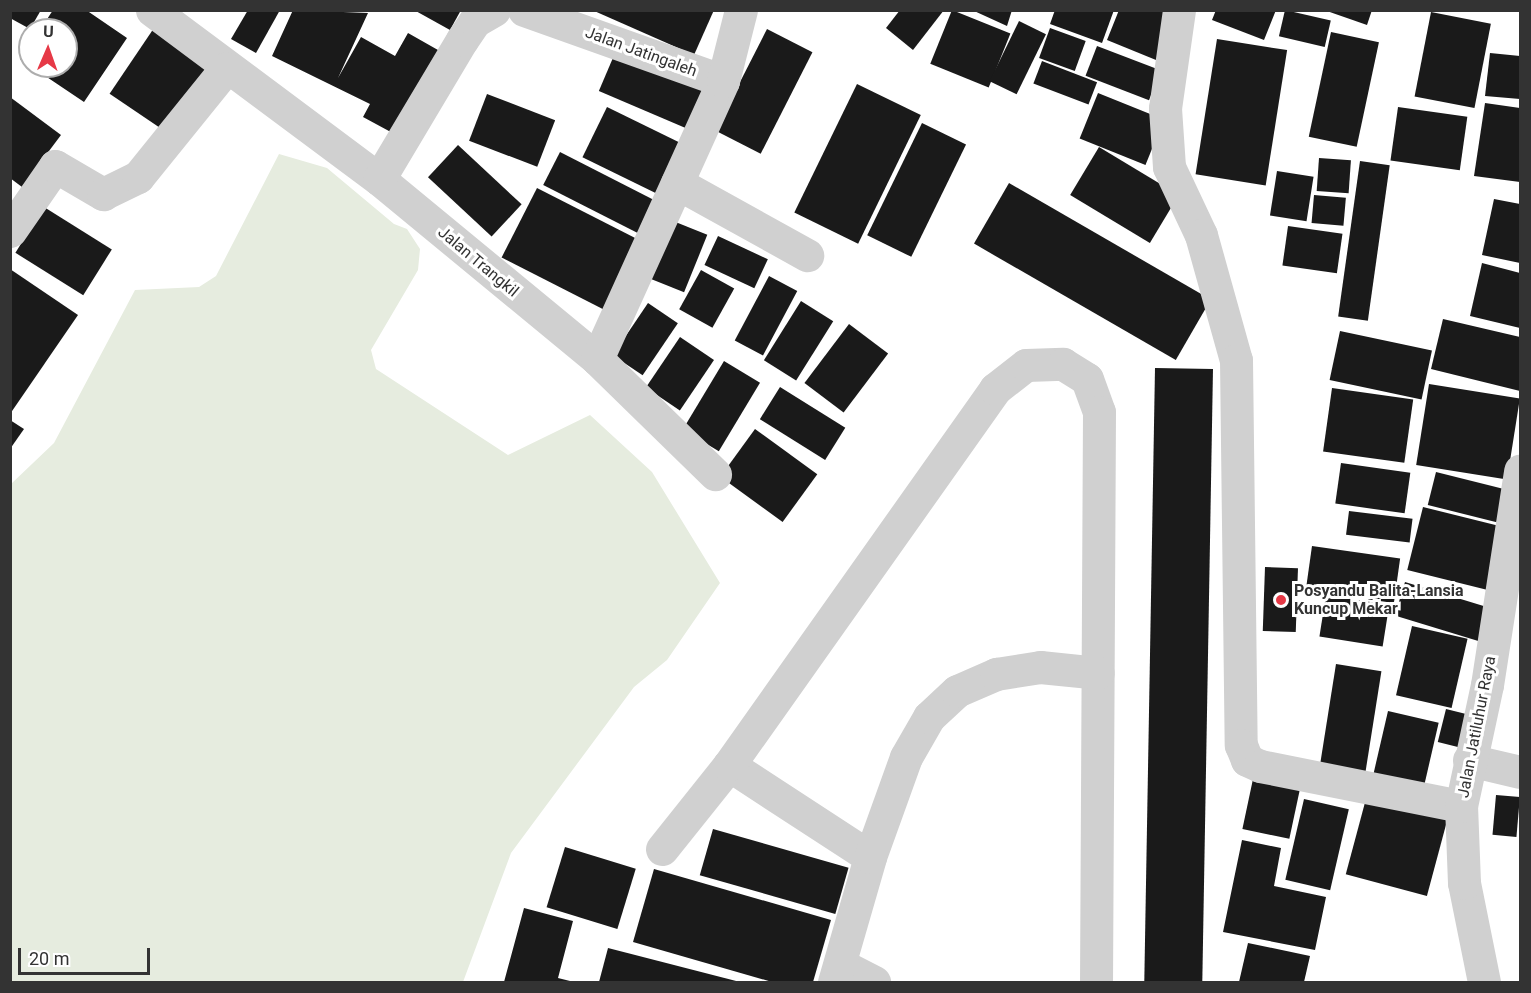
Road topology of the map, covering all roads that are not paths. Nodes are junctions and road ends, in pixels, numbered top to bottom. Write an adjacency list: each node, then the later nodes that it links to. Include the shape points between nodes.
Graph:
1 (152, 10): 6 (street, Jalan Trangkil)
2 (494, 10): 8 (street, via 475,21 462,40)
3 (524, 10): 7 (street, Jalan Jatingaleh)
4 (741, 10): 7 (street)
5 (1179, 10): 19 (street, via 1165,108 1169,167 1201,234 1236,360 1241,745 1247,760 1268,768)
6 (226, 68): 8 (street, Jalan Trangkil); 10 (street, via 138,177 103,194 55,166)
7 (723, 81): 9 (street)
8 (379, 179): 12 (street, Jalan Trangkil)
9 (677, 183): 11 (street); 12 (street)
10 (10, 231)
11 (807, 255)
12 (597, 359): 14 (street, Jalan Trangkil)
13 (1521, 471): 16 (street, Jalan Jatiluhur Raya, via 1487,685)
14 (715, 474)
15 (1098, 673): 17 (street, via 1095,395 1087,379 1063,364 1026,365 995,389); 21 (street, via 1040,667 996,674 957,691 930,717 906,757); 24 (street)
16 (1469, 760): 18 (street); 19 (street, Jalan Jatiluhur Raya)
17 (729, 765): 20 (street); 21 (street)
18 (1521, 772)
19 (1461, 806): 25 (street, Jalan Jatiluhur Raya, via 1464,883)
20 (662, 849)
21 (870, 857): 22 (street)
22 (838, 974): 23 (street)
23 (874, 982)
24 (1096, 982)
25 (1484, 982)

